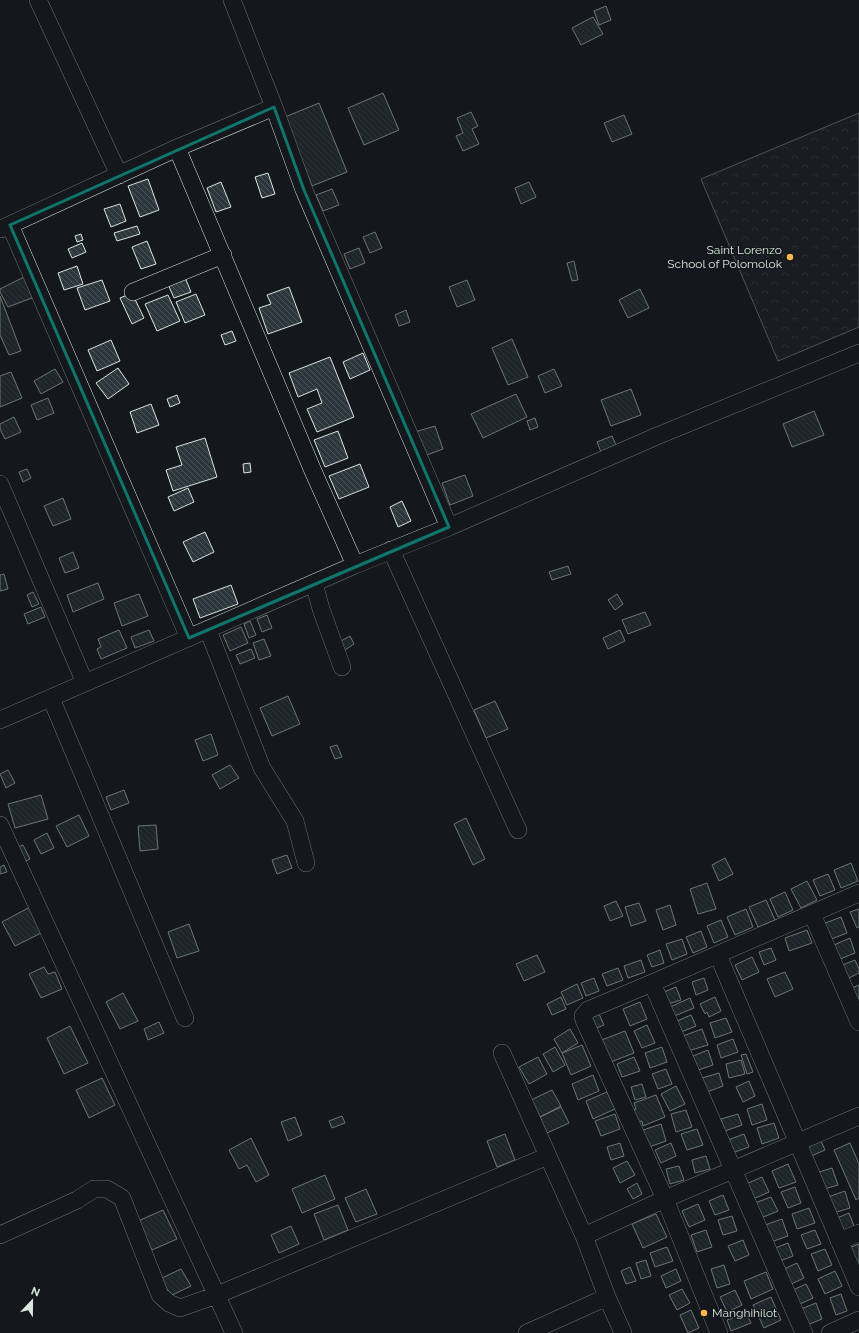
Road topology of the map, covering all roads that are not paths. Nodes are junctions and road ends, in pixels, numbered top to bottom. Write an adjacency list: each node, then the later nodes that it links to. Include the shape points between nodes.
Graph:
1 (38, 0): 5 (street)
2 (232, 0): 3 (street)
3 (274, 107): 4 (street); 11 (street, via 304,190)
4 (177, 148): 5 (street); 7 (street)
5 (119, 175): 6 (street)
6 (5, 227): 16 (street)
7 (223, 255): 8 (street); 13 (street)
8 (133, 292)
9 (859, 353): 11 (street, via 657,436)
10 (0, 484): 18 (street)
11 (449, 527): 12 (street)
12 (391, 550): 13 (street); 22 (street)
13 (355, 565): 14 (street)
14 (314, 583): 15 (street); 17 (street)
15 (208, 630): 16 (street); 23 (street, via 262,768 295,821)
16 (188, 638): 18 (street)
17 (342, 667)
18 (84, 683): 19 (street)
19 (51, 698): 20 (street); 28 (street)
20 (0, 720)
21 (0, 825): 41 (street)
22 (518, 830)
23 (306, 863)
24 (859, 894): 25 (street)
25 (812, 914): 26 (street); 29 (street)
26 (718, 954): 27 (street); 32 (street)
27 (652, 983): 34 (street); 35 (street, via 588,1010 584,1020)
28 (185, 1018)
29 (859, 1022)
30 (502, 1053): 33 (street)
31 (859, 1116): 32 (street)
32 (798, 1142): 34 (street); 39 (street)
33 (548, 1156): 38 (street); 41 (street)
34 (733, 1170): 35 (street); 48 (street)
35 (665, 1199): 38 (street); 47 (street)
36 (859, 1233): 39 (street)
37 (0, 1235): 41 (street, via 94,1190 107,1189 122,1198 160,1294 180,1308)
38 (584, 1236): 42 (street)
39 (839, 1241): 40 (street)
40 (859, 1287)
41 (217, 1295): 44 (street)
42 (607, 1297): 45 (street); 46 (street)
43 (859, 1320): 49 (street)
44 (234, 1333)
45 (527, 1333)
46 (623, 1333)
47 (719, 1333)
48 (804, 1333)
49 (830, 1333)

